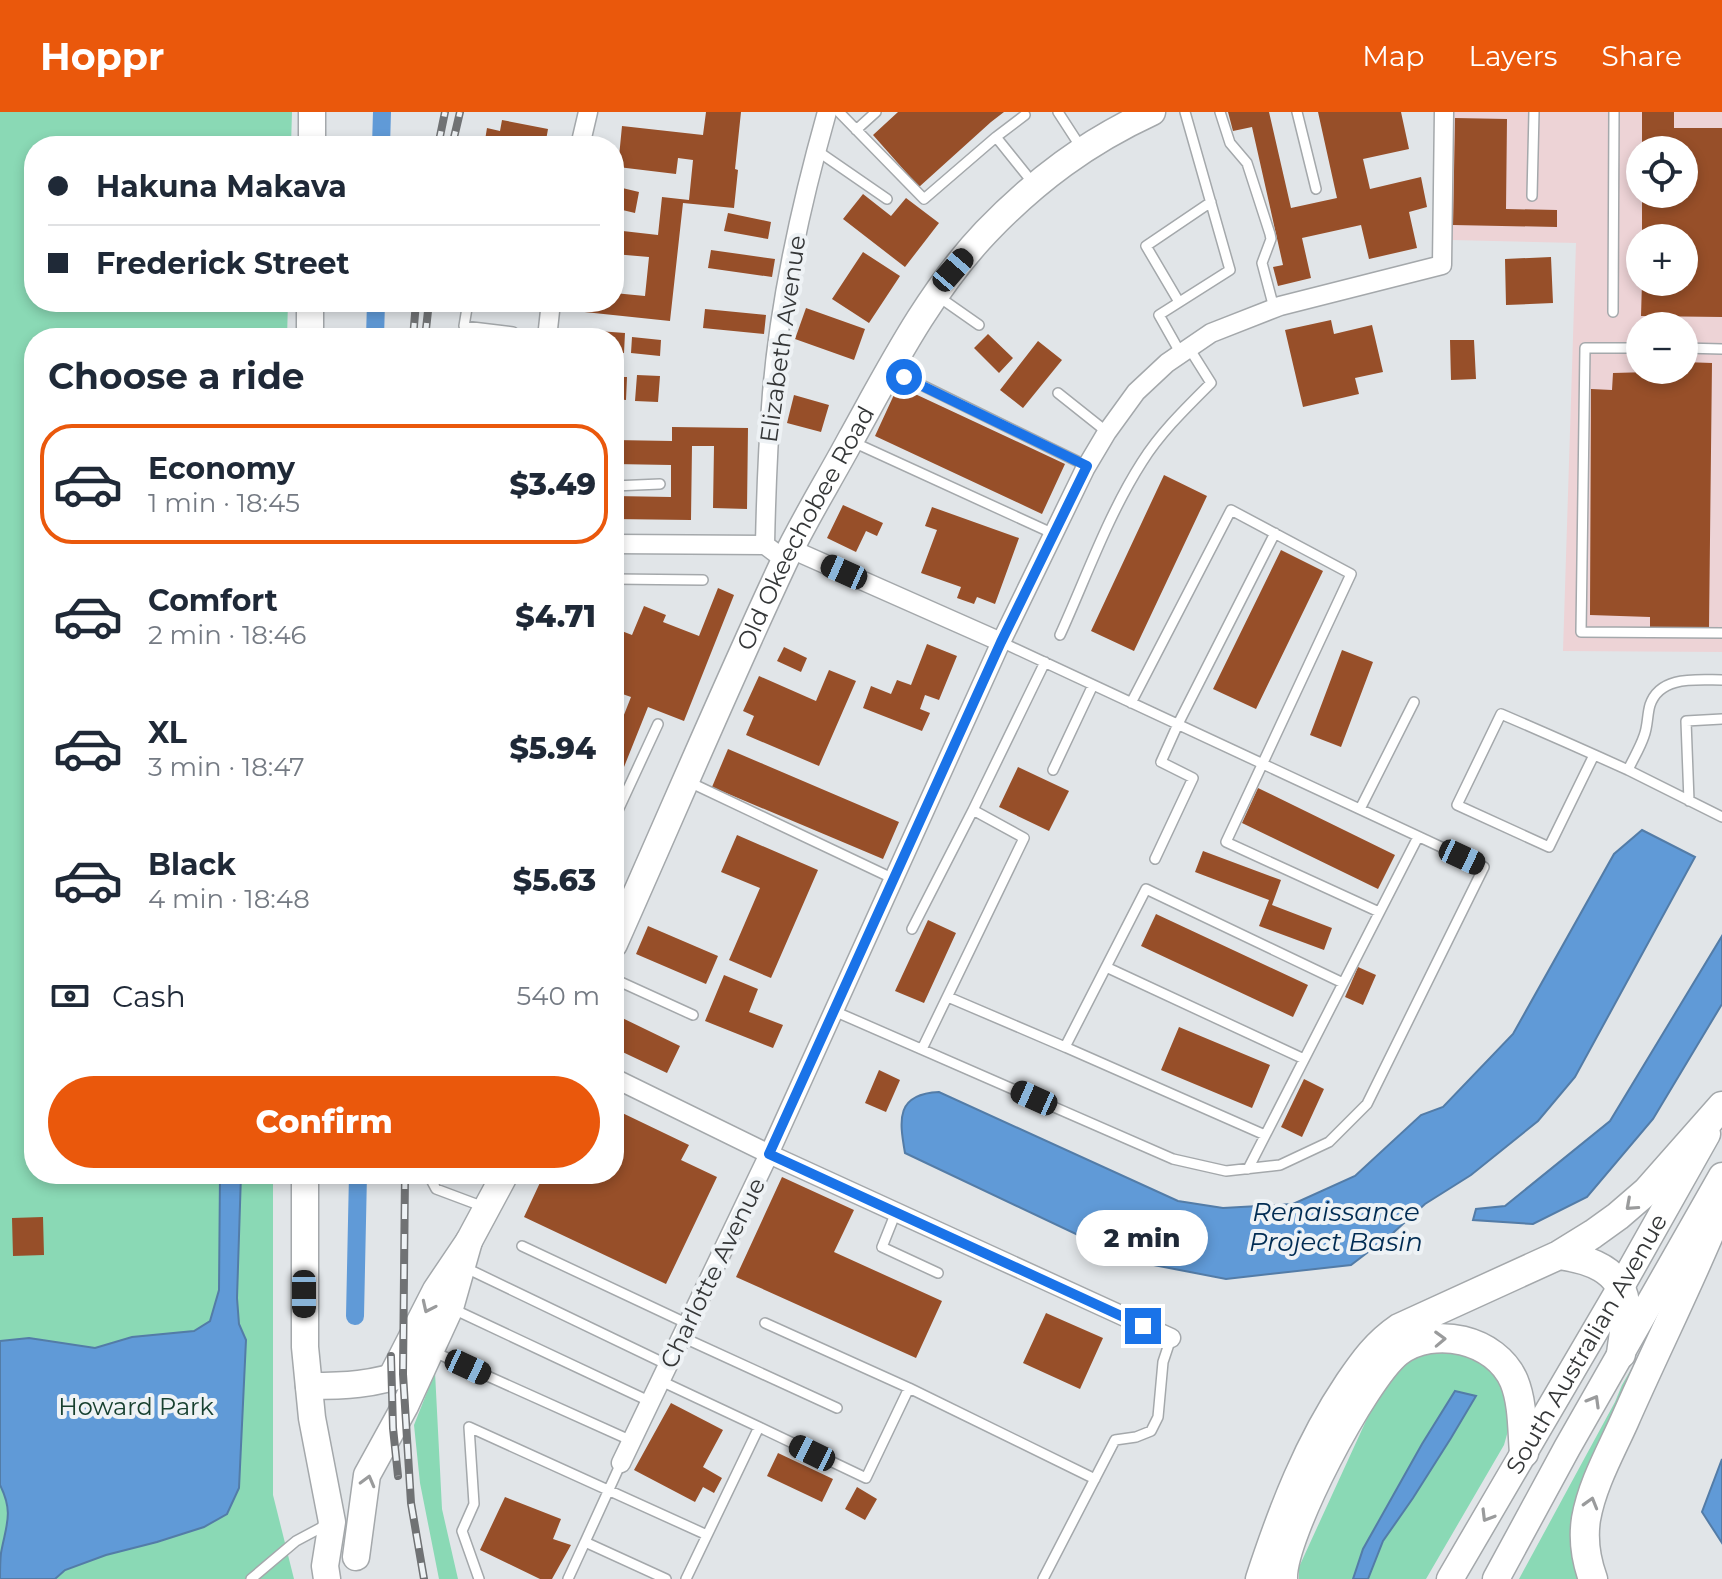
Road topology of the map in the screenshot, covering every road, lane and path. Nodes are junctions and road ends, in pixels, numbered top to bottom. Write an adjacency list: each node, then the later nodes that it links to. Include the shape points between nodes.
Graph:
1 (588, 112): 17 (street)
2 (827, 112): 20 (street, Elizabeth Avenue)
3 (839, 112): 15 (lane)
4 (876, 112): 15 (lane)
5 (1058, 112): 19 (lane)
6 (1152, 112): 19 (street, Old Okeechobee Road)
7 (1185, 112): 25 (lane)
8 (1220, 112): 28 (lane, via 1230,143 1247,163 1270,234 1262,263)
9 (1297, 112): 22 (lane)
10 (1444, 112): 28 (street, Charlotte Avenue, via 1442,265)
11 (1534, 112): 23 (lane)
12 (1614, 112): 30 (lane)
13 (307, 113): 16 (street)
14 (1025, 115): 18 (lane)
15 (856, 130): 18 (lane, via 924,199)
16 (310, 136)
17 (582, 136)
18 (996, 137): 21 (lane)
19 (1082, 149): 21 (street, Old Okeechobee Road)
20 (816, 150): 24 (lane); 47 (street, Elizabeth Avenue, via 795,238 772,390 768,451)
21 (1035, 186): 26 (street, Old Okeechobee Road, via 985,233)
22 (1316, 189)
23 (1532, 196)
24 (887, 199)
25 (1211, 202): 27 (lane, via 1230,270); 27 (lane, via 1146,246)
26 (937, 295): 31 (lane); 37 (street, Old Okeechobee Road)
27 (1179, 302): 36 (lane, via 1159,315)
28 (1274, 308): 36 (street, Charlotte Avenue, via 1211,333)
29 (466, 312): 32 (lane, via 464,326)
30 (1613, 312)
31 (979, 325)
32 (480, 328)
33 (1626, 348): 50 (lane, via 1585,348 1581,632)
34 (1698, 348): 35 (lane)
35 (1722, 349)
36 (1185, 351): 39 (street, Charlotte Avenue, via 1136,392); 51 (lane, via 1211,383 1142,461)
37 (889, 369): 40 (street, Old Okeechobee Road); 41 (lane)
38 (1058, 393): 39 (lane)
39 (1107, 432): 41 (street, Charlotte Avenue)
40 (850, 441): 45 (lane); 47 (street, Old Okeechobee Road)
41 (1087, 466): 45 (street, Charlotte Avenue)
42 (660, 484): 43 (lane)
43 (624, 486)
44 (1275, 533): 57 (lane, via 1231,510); 60 (lane); 62 (lane, via 1351,574)
45 (1054, 534): 52 (street, Charlotte Avenue)
46 (624, 544): 47 (street)
47 (780, 551): 52 (street); 65 (street, Old Okeechobee Road)
48 (624, 579): 49 (lane)
49 (703, 580)
50 (1722, 633)
51 (1060, 635)
52 (1001, 642): 53 (lane); 73 (street, Charlotte Avenue)
53 (1045, 662): 55 (lane); 69 (lane)
54 (1722, 680): 64 (lane, via 1677,681 1659,691)
55 (1093, 685): 57 (lane); 63 (lane)
56 (1414, 702): 68 (lane)
57 (1131, 703): 60 (lane)
58 (1722, 719): 67 (lane, via 1686,721)
59 (658, 724): 66 (lane)
60 (1178, 724): 62 (lane); 72 (lane, via 1161,762 1193,778)
61 (1594, 755): 61 (lane, via 1501,714 1457,805 1549,847); 64 (lane)
62 (1263, 764): 68 (lane); 74 (lane, via 1226,842)
63 (1053, 770)
64 (1628, 770): 67 (lane)
65 (687, 781): 73 (lane); 75 (street, Old Okeechobee Road)
66 (624, 797)
67 (1689, 801): 70 (lane)
68 (1360, 809): 71 (lane)
69 (973, 810): 76 (lane); 80 (lane, via 1024,838)
70 (1722, 817)
71 (1418, 837): 74 (lane); 90 (lane, via 1484,867 1367,1104 1329,1142 1280,1165)
72 (1155, 859)
73 (894, 879): 81 (street, Charlotte Avenue)
74 (1379, 912): 78 (lane)
75 (624, 922)
76 (912, 929)
77 (1106, 967): 78 (lane, via 1146,889); 83 (lane); 85 (lane)
78 (1343, 983): 85 (lane)
79 (624, 984): 82 (lane)
80 (948, 997): 83 (lane); 84 (lane)
81 (834, 1011): 84 (lane); 89 (street, Charlotte Avenue)
82 (693, 1015)
83 (1065, 1047): 88 (lane)
84 (922, 1049): 90 (lane, via 1173,1159 1226,1171)
85 (1304, 1059): 88 (lane)
86 (624, 1083): 89 (street)
87 (1722, 1106): 100 (main road, one-way to 100, via 1647,1191); 103 (street, South Australian Avenue)
88 (1265, 1135): 90 (lane)
89 (769, 1154): 97 (street); 106 (street, Charlotte Avenue)
90 (1248, 1169)
91 (1722, 1176): 108 (street, South Australian Avenue)
92 (305, 1184): 112 (street)
93 (433, 1184): 96 (lane)
94 (500, 1184): 96 (street)
95 (1722, 1204): 137 (main road, one-way to 95, via 1585,1546 1594,1492)
96 (487, 1208): 98 (street)
97 (896, 1212): 102 (lane, via 882,1247); 107 (street)
98 (469, 1241): 101 (street); 111 (street, one-way to 111, via 436,1290)
99 (522, 1246): 106 (lane)
100 (1559, 1255): 103 (main road, via 1591,1263); 133 (main road, via 1383,1339 1336,1402 1288,1497)
101 (462, 1267): 104 (street); 110 (lane)
102 (938, 1273)
103 (1622, 1285): 108 (main road, via 1626,1311); 118 (street, South Australian Avenue)
104 (450, 1308): 109 (street); 114 (lane)
105 (765, 1323): 113 (lane)
106 (685, 1330): 110 (street, Charlotte Avenue); 115 (lane)
107 (1171, 1338): 120 (lane, via 1151,1431 1115,1440)
108 (1621, 1354): 136 (street, South Australian Avenue, one-way to 108)
109 (428, 1357): 111 (street); 117 (lane); 125 (street, one-way to 109, via 367,1475)
110 (665, 1373): 114 (street, Charlotte Avenue); 116 (lane)
111 (391, 1378): 112 (street)
112 (309, 1386): 122 (street)
113 (909, 1388): 116 (lane, via 866,1478); 120 (lane)
114 (651, 1402): 117 (street, Charlotte Avenue)
115 (837, 1408)
116 (759, 1427): 123 (lane)
117 (632, 1441): 119 (street, Charlotte Avenue)
118 (1524, 1453): 134 (main road, one-way to 118, via 1288,1549 1318,1478 1358,1403 1399,1351 1413,1343 1448,1337 1479,1346 1504,1365 1519,1395); 135 (street, South Australian Avenue, one-way to 135)
119 (621, 1463): 121 (lane)
120 (1095, 1479): 132 (lane)
121 (609, 1490): 123 (lane); 124 (lane); 128 (lane, via 469,1427 474,1504 462,1531)
122 (332, 1522): 125 (street); 126 (lane, via 296,1541); 127 (street)
123 (707, 1535): 131 (lane)
124 (585, 1542): 129 (lane); 130 (lane)
125 (358, 1568)
126 (251, 1579)
127 (327, 1579)
128 (479, 1579)
129 (568, 1579)
130 (666, 1579)
131 (686, 1579)
132 (1043, 1579)
133 (1260, 1579)
134 (1283, 1579)
135 (1450, 1579)
136 (1496, 1579)
137 (1593, 1579)

